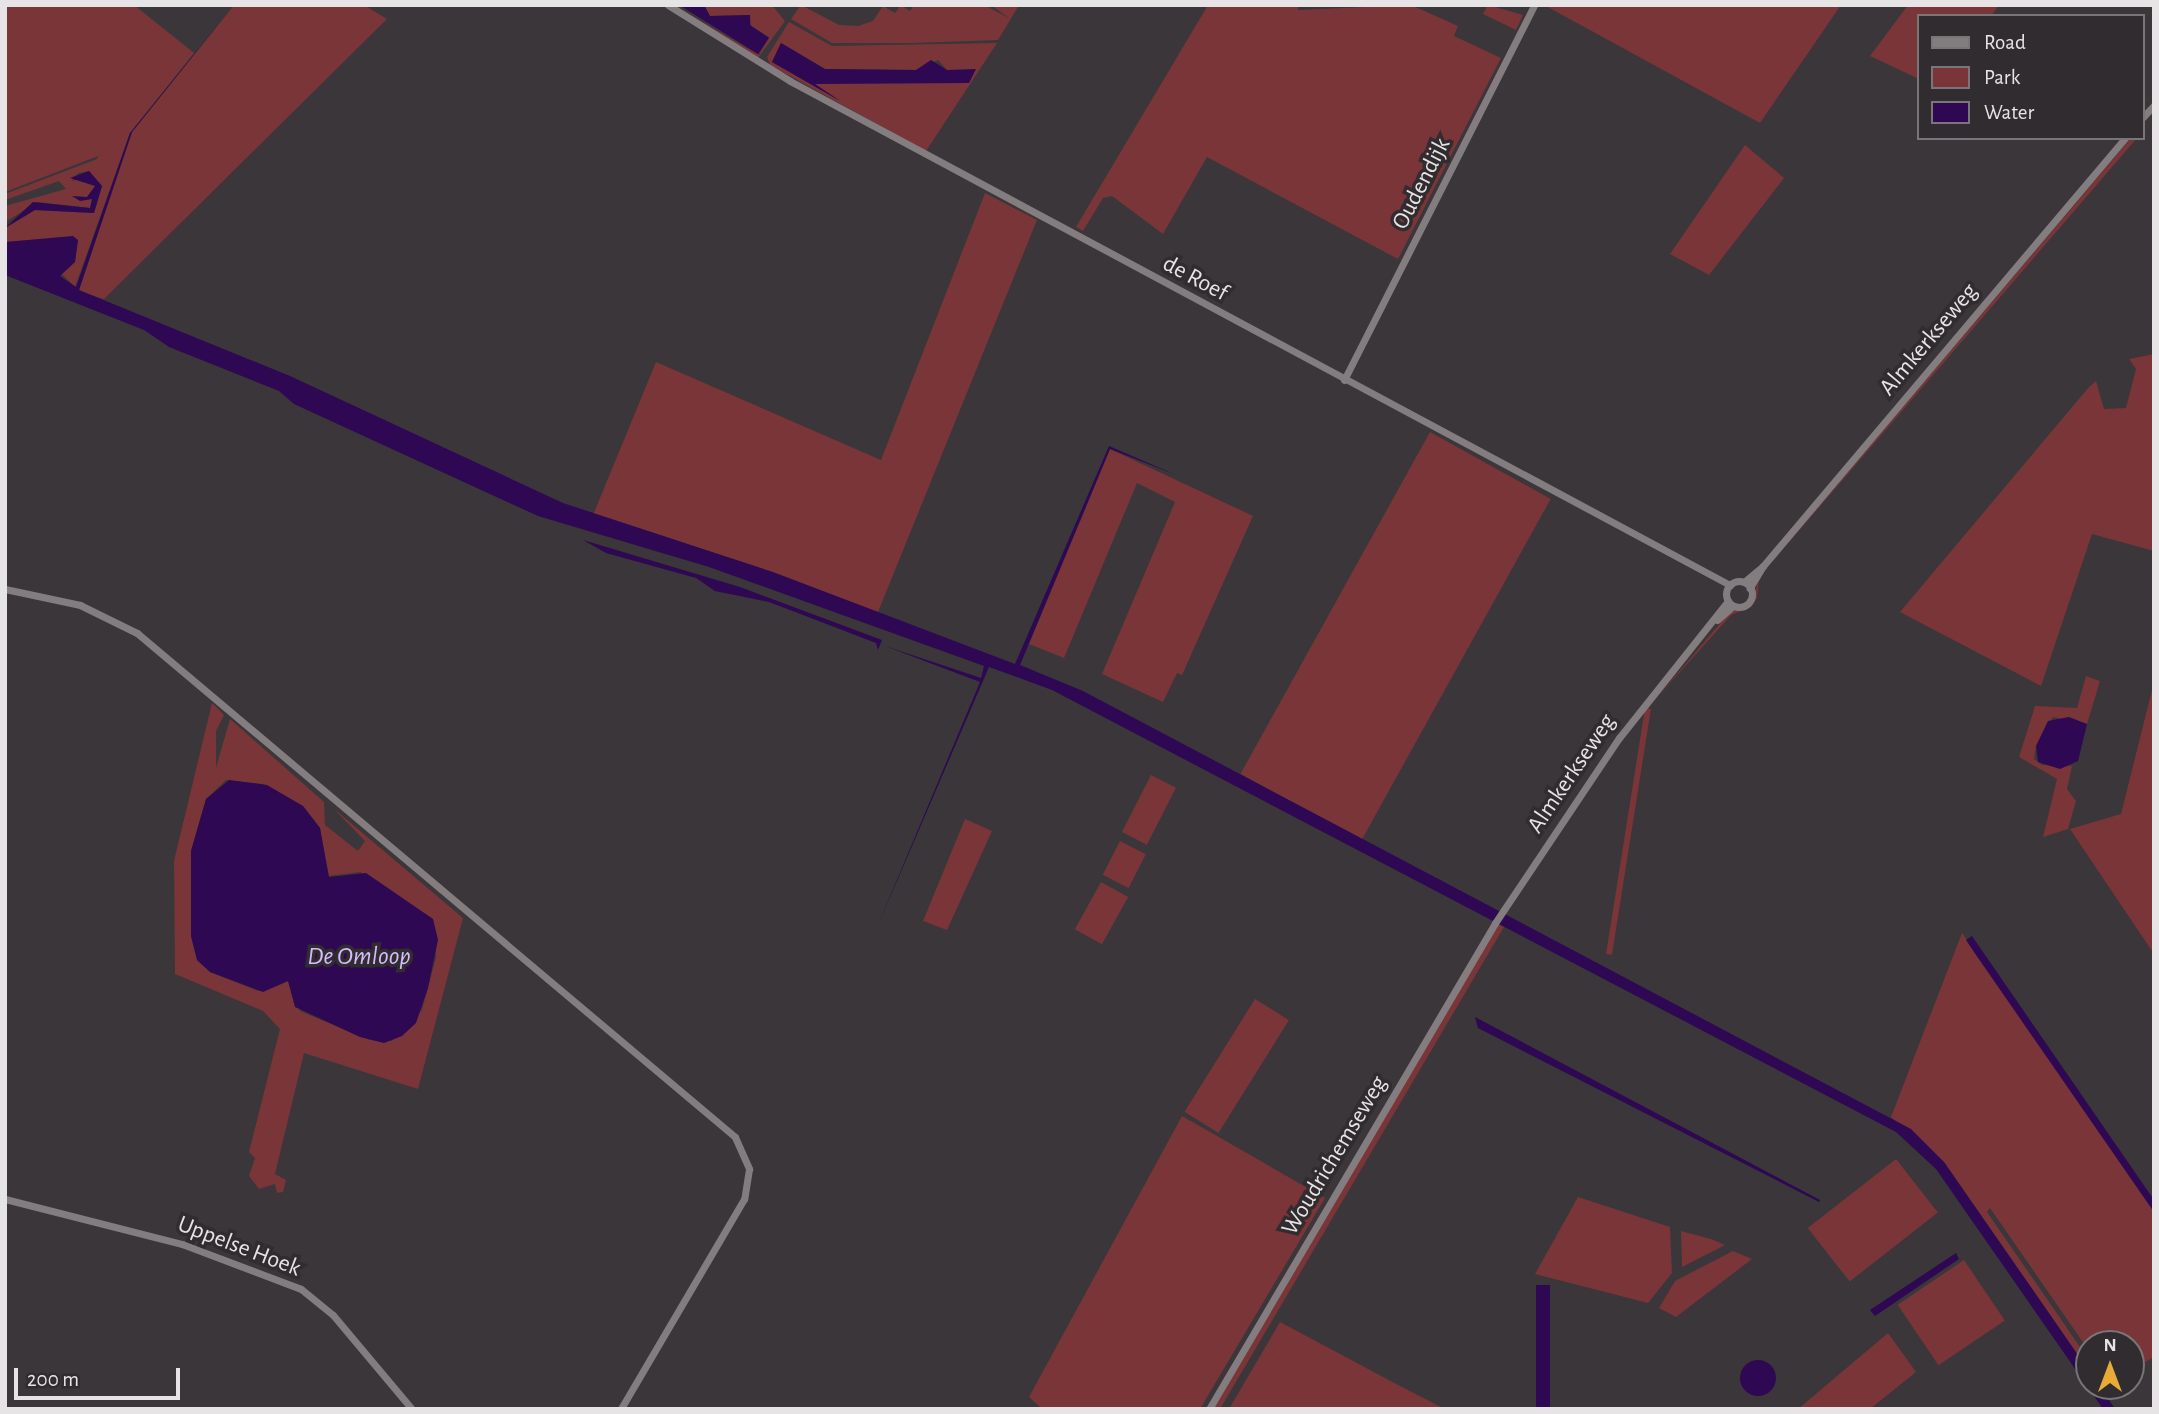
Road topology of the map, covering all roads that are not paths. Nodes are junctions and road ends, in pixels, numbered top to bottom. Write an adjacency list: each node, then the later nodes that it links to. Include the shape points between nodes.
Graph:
1 (668, 5): 4 (street, de Roef, via 790,81)
2 (1534, 5): 4 (street, Oudendijk)
3 (2123, 140): 5 (street, Almkerkseweg)
4 (1344, 380): 6 (street, de Roef)
5 (1747, 585): 6 (street); 8 (street, Almkerkseweg, via 1747,604)
6 (1728, 588): 8 (street)
7 (5, 589): 12 (street, via 79,605 137,634 735,1137 749,1169 744,1199)
8 (1731, 603): 9 (street, Almkerkseweg, via 1619,738)
9 (1494, 923): 13 (street, Woudrichemseweg)
10 (5, 1199): 11 (street, Uppelse Hoek, via 182,1244 290,1284 333,1315)
11 (412, 1409)
12 (621, 1409)
13 (1209, 1409)

